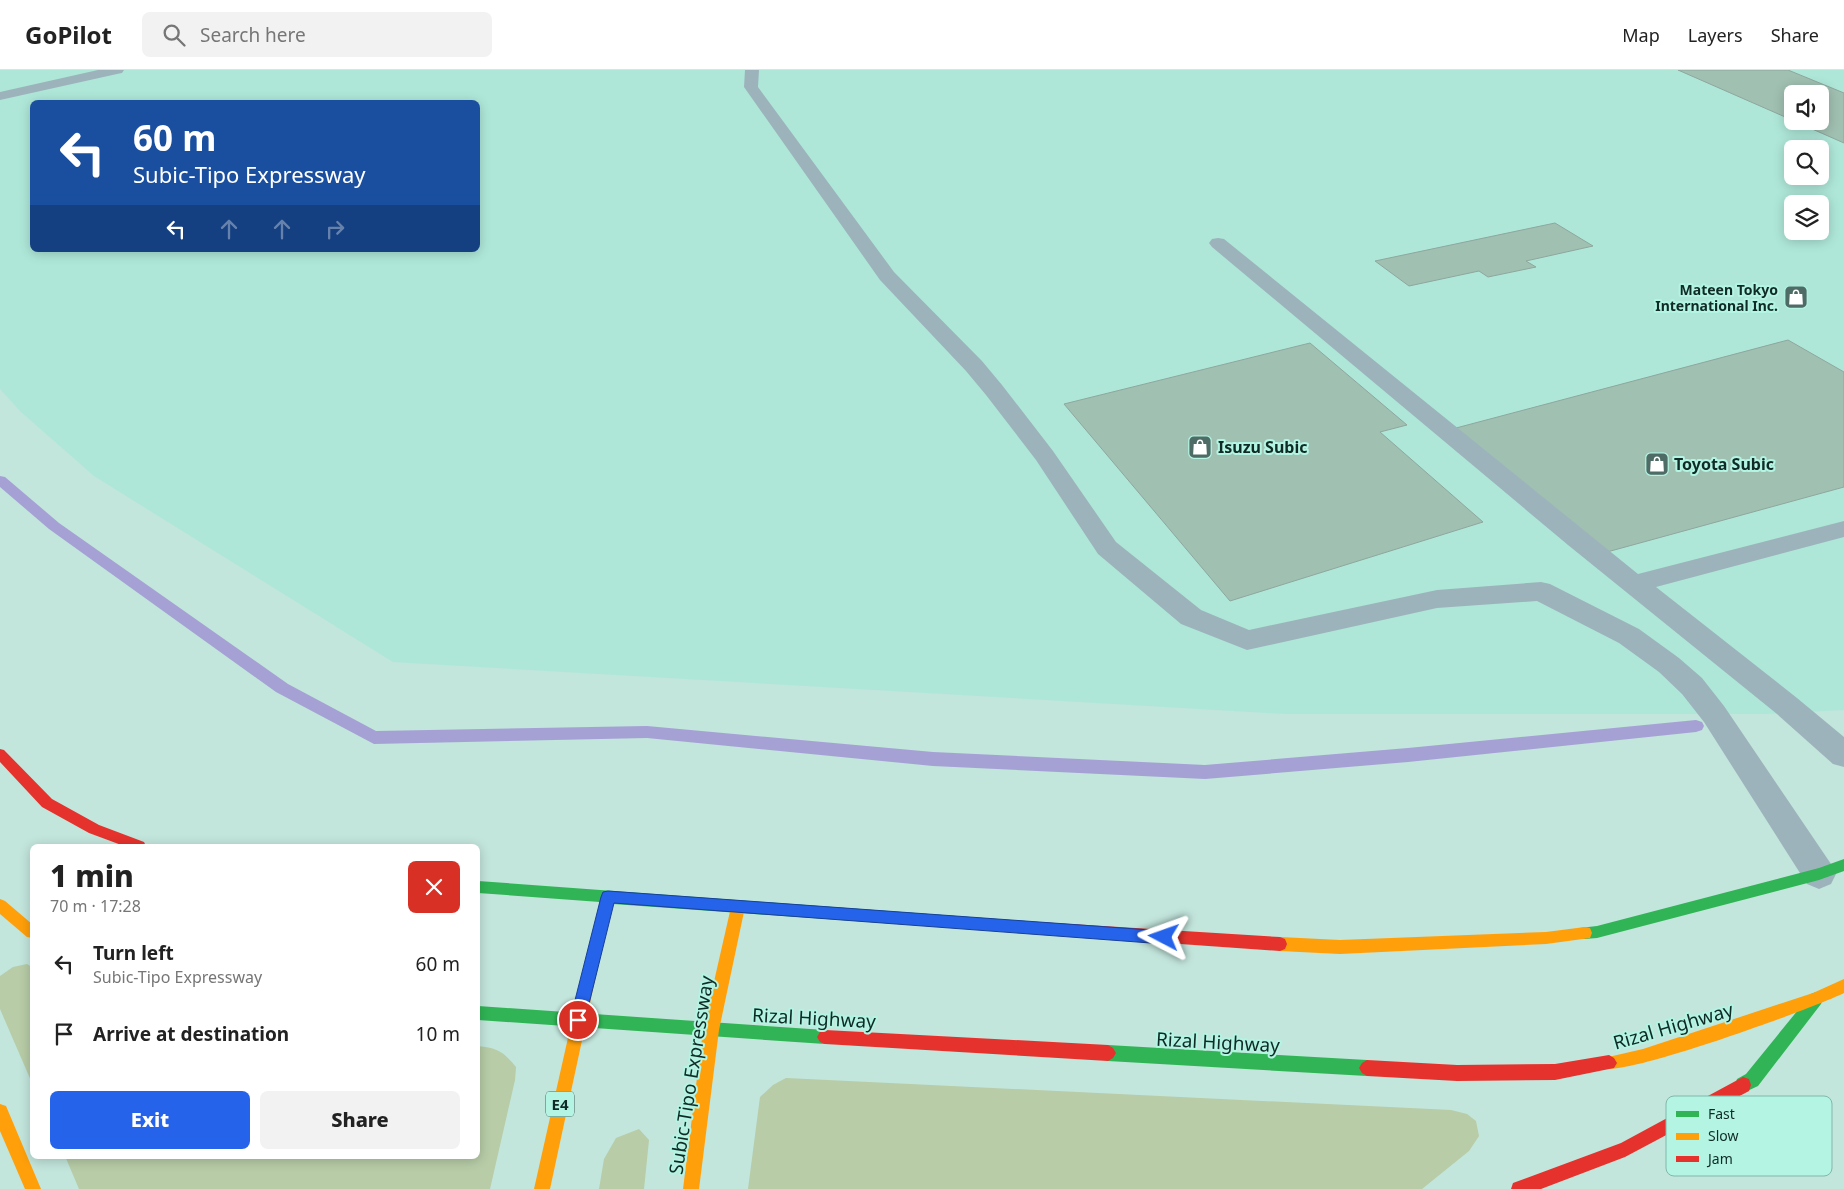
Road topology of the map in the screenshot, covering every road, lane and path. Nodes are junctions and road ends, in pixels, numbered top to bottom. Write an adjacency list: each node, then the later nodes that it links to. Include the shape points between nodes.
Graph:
1 (117, 70): 3 (lane)
2 (752, 70): 10 (lane, via 750,87 887,276 994,390 1045,456 1107,548 1191,617 1247,640 1437,599 1541,590 1629,636 1692,686 1749,766)
3 (0, 96)
4 (1218, 243): 6 (lane)
5 (1844, 529): 6 (lane)
6 (1634, 584): 8 (lane)
7 (0, 754): 9 (main road, via 47,803 94,829)
8 (1844, 755)
9 (134, 844)
10 (1832, 870): 14 (main road, via 1598,932 1546,938 1340,947)
11 (480, 887): 12 (main road)
12 (608, 897): 14 (main road); 19 (main road, E4)
13 (0, 905): 15 (main road)
14 (738, 907): 20 (main road, Subic-Tipo Expressway)
15 (30, 930)
16 (1844, 986): 17 (main road, Rizal Highway)
17 (1816, 999): 20 (main road, Rizal Highway, via 1643,1057 1555,1072 1457,1073); 21 (main road, via 1752,1080)
18 (480, 1013): 19 (main road, Rizal Highway)
19 (578, 1020): 20 (main road, Rizal Highway); 25 (main road, E4)
20 (711, 1030): 26 (main road, Subic-Tipo Expressway)
21 (1723, 1096)
22 (0, 1112): 24 (main road)
23 (1666, 1127): 27 (main road, via 1625,1149)
24 (33, 1189)
25 (542, 1189)
26 (691, 1189)
27 (1519, 1189)

